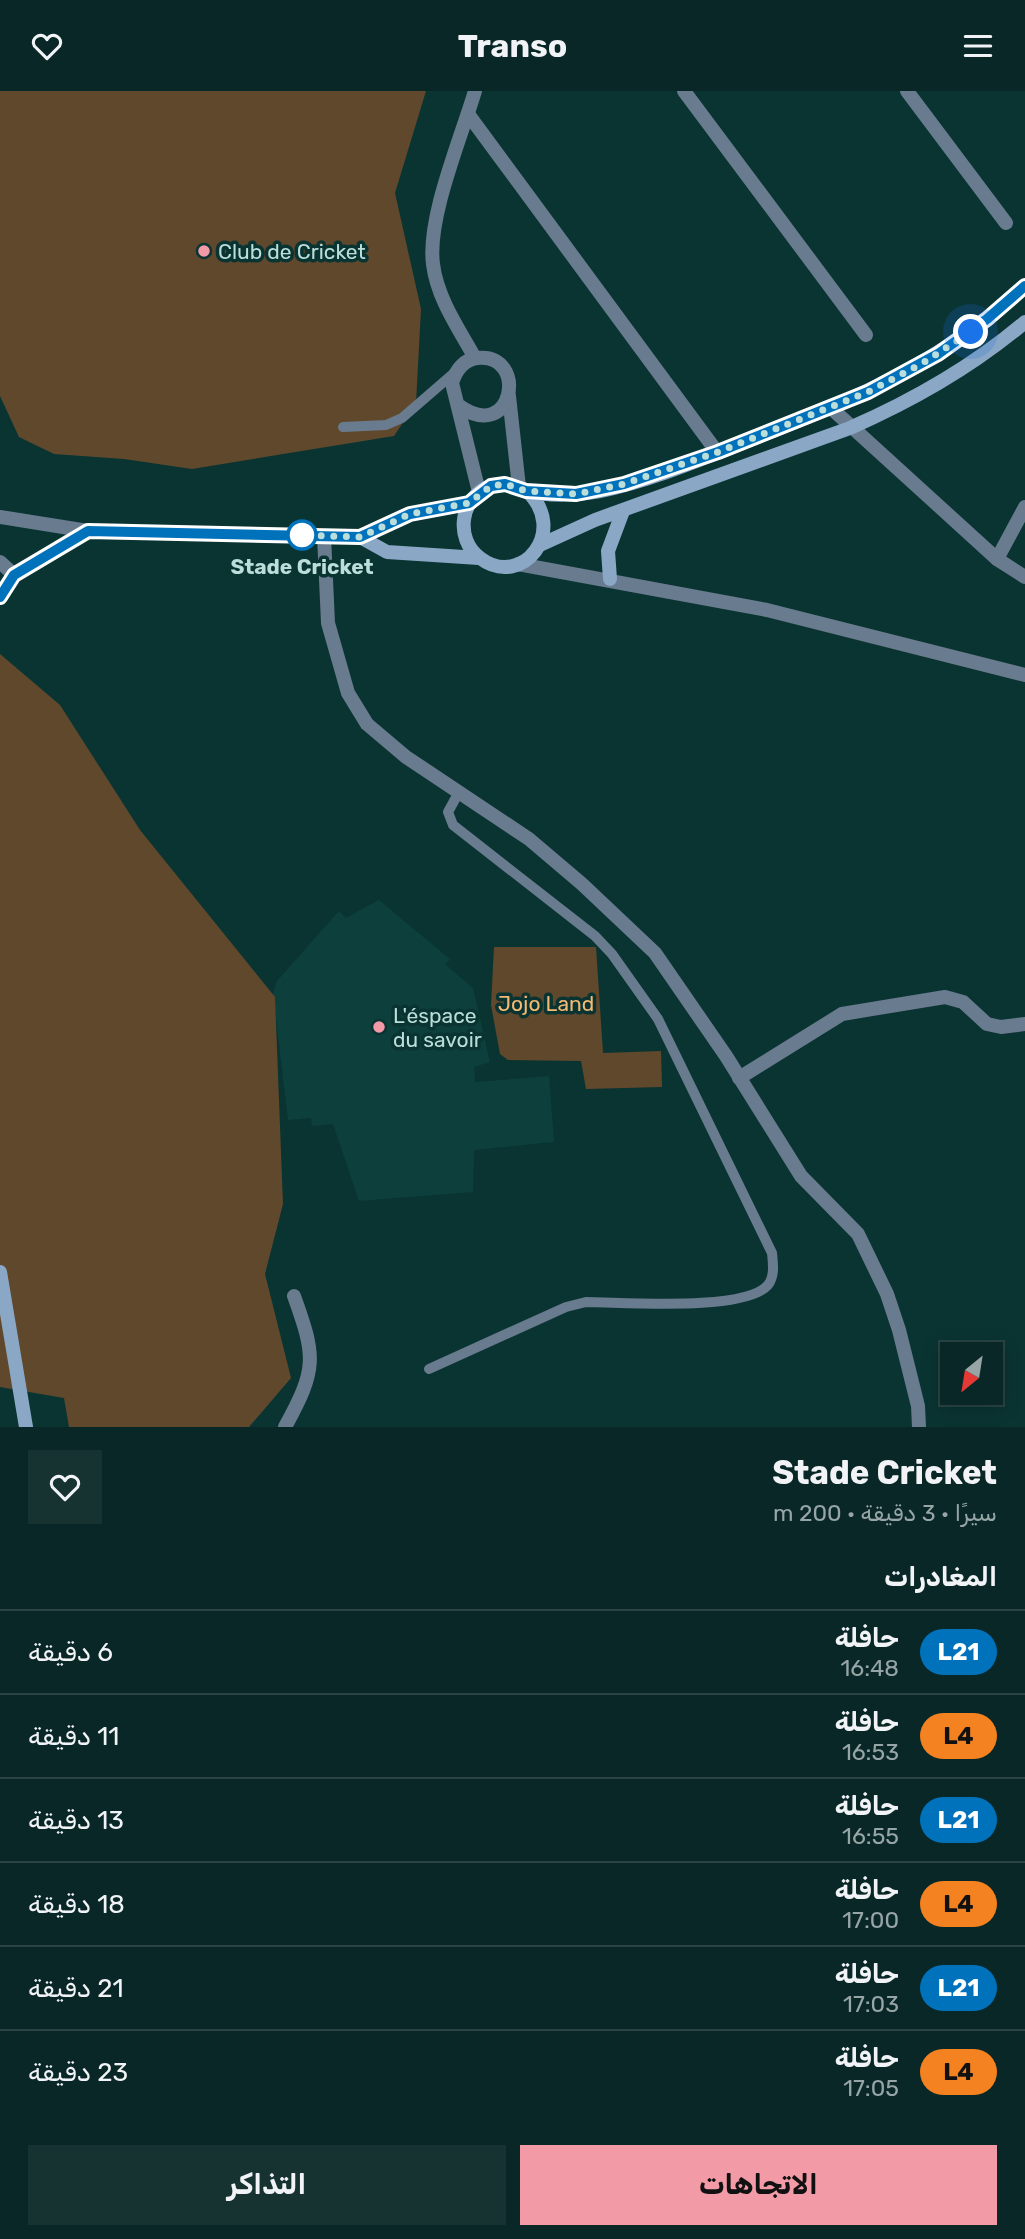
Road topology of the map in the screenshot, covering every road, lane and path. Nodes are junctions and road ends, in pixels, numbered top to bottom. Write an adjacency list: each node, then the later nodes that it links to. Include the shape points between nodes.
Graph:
1 (475, 91): 4 (street)
2 (684, 91): 8 (street)
3 (907, 91): 5 (street)
4 (468, 114): 9 (street, via 433,233 433,265 442,296); 16 (street)
5 (1006, 223)
6 (1025, 286): 13 (main road, via 938,354)
7 (1025, 322): 15 (main road, via 924,393)
8 (866, 335)
9 (475, 358): 10 (street); 11 (street, via 498,363 510,384)
10 (455, 372): 12 (street, via 452,395); 14 (lane, via 402,418 386,425)
11 (509, 396): 12 (street, via 501,409 487,416 471,415); 17 (street)
12 (458, 405): 18 (street)
13 (831, 408): 15 (street); 16 (main road)
14 (343, 427)
15 (850, 428): 20 (main road); 27 (street)
16 (718, 452): 17 (main road, via 600,491 576,494)
17 (522, 489): 18 (main road, via 491,486); 25 (main road, via 537,501 544,515)
18 (474, 498): 24 (main road, via 410,514); 26 (main road, via 463,517 463,533)
19 (1025, 507): 27 (street)
20 (623, 511): 25 (main road); 32 (main road, via 608,551)
21 (0, 517): 22 (street)
22 (88, 531): 23 (main road); 30 (main road)
23 (324, 536): 24 (main road); 35 (street, via 328,623 348,693 367,724)
24 (360, 537): 26 (main road, via 387,552)
25 (540, 545): 29 (main road)
26 (479, 558): 29 (main road, via 491,565)
27 (996, 559): 31 (street)
28 (0, 562): 30 (street)
29 (518, 564): 32 (street)
30 (14, 575): 33 (main road)
31 (1025, 577)
32 (610, 579): 34 (street, via 767,610)
33 (0, 598)
34 (1025, 675)
35 (459, 792): 37 (street, via 528,839 655,953); 40 (lane, via 448,812 453,825 595,936 658,1019 772,1253 773,1270 770,1283 757,1294 725,1303 586,1302 566,1307)
36 (1025, 1024): 37 (street, via 987,1024 963,1002 945,997 842,1014)
37 (739, 1078): 43 (street, via 801,1176 858,1234 899,1330)
38 (0, 1272): 41 (main road)
39 (294, 1296): 42 (street, via 313,1358)
40 (429, 1369)
41 (26, 1427)
42 (285, 1427)
43 (919, 1427)

